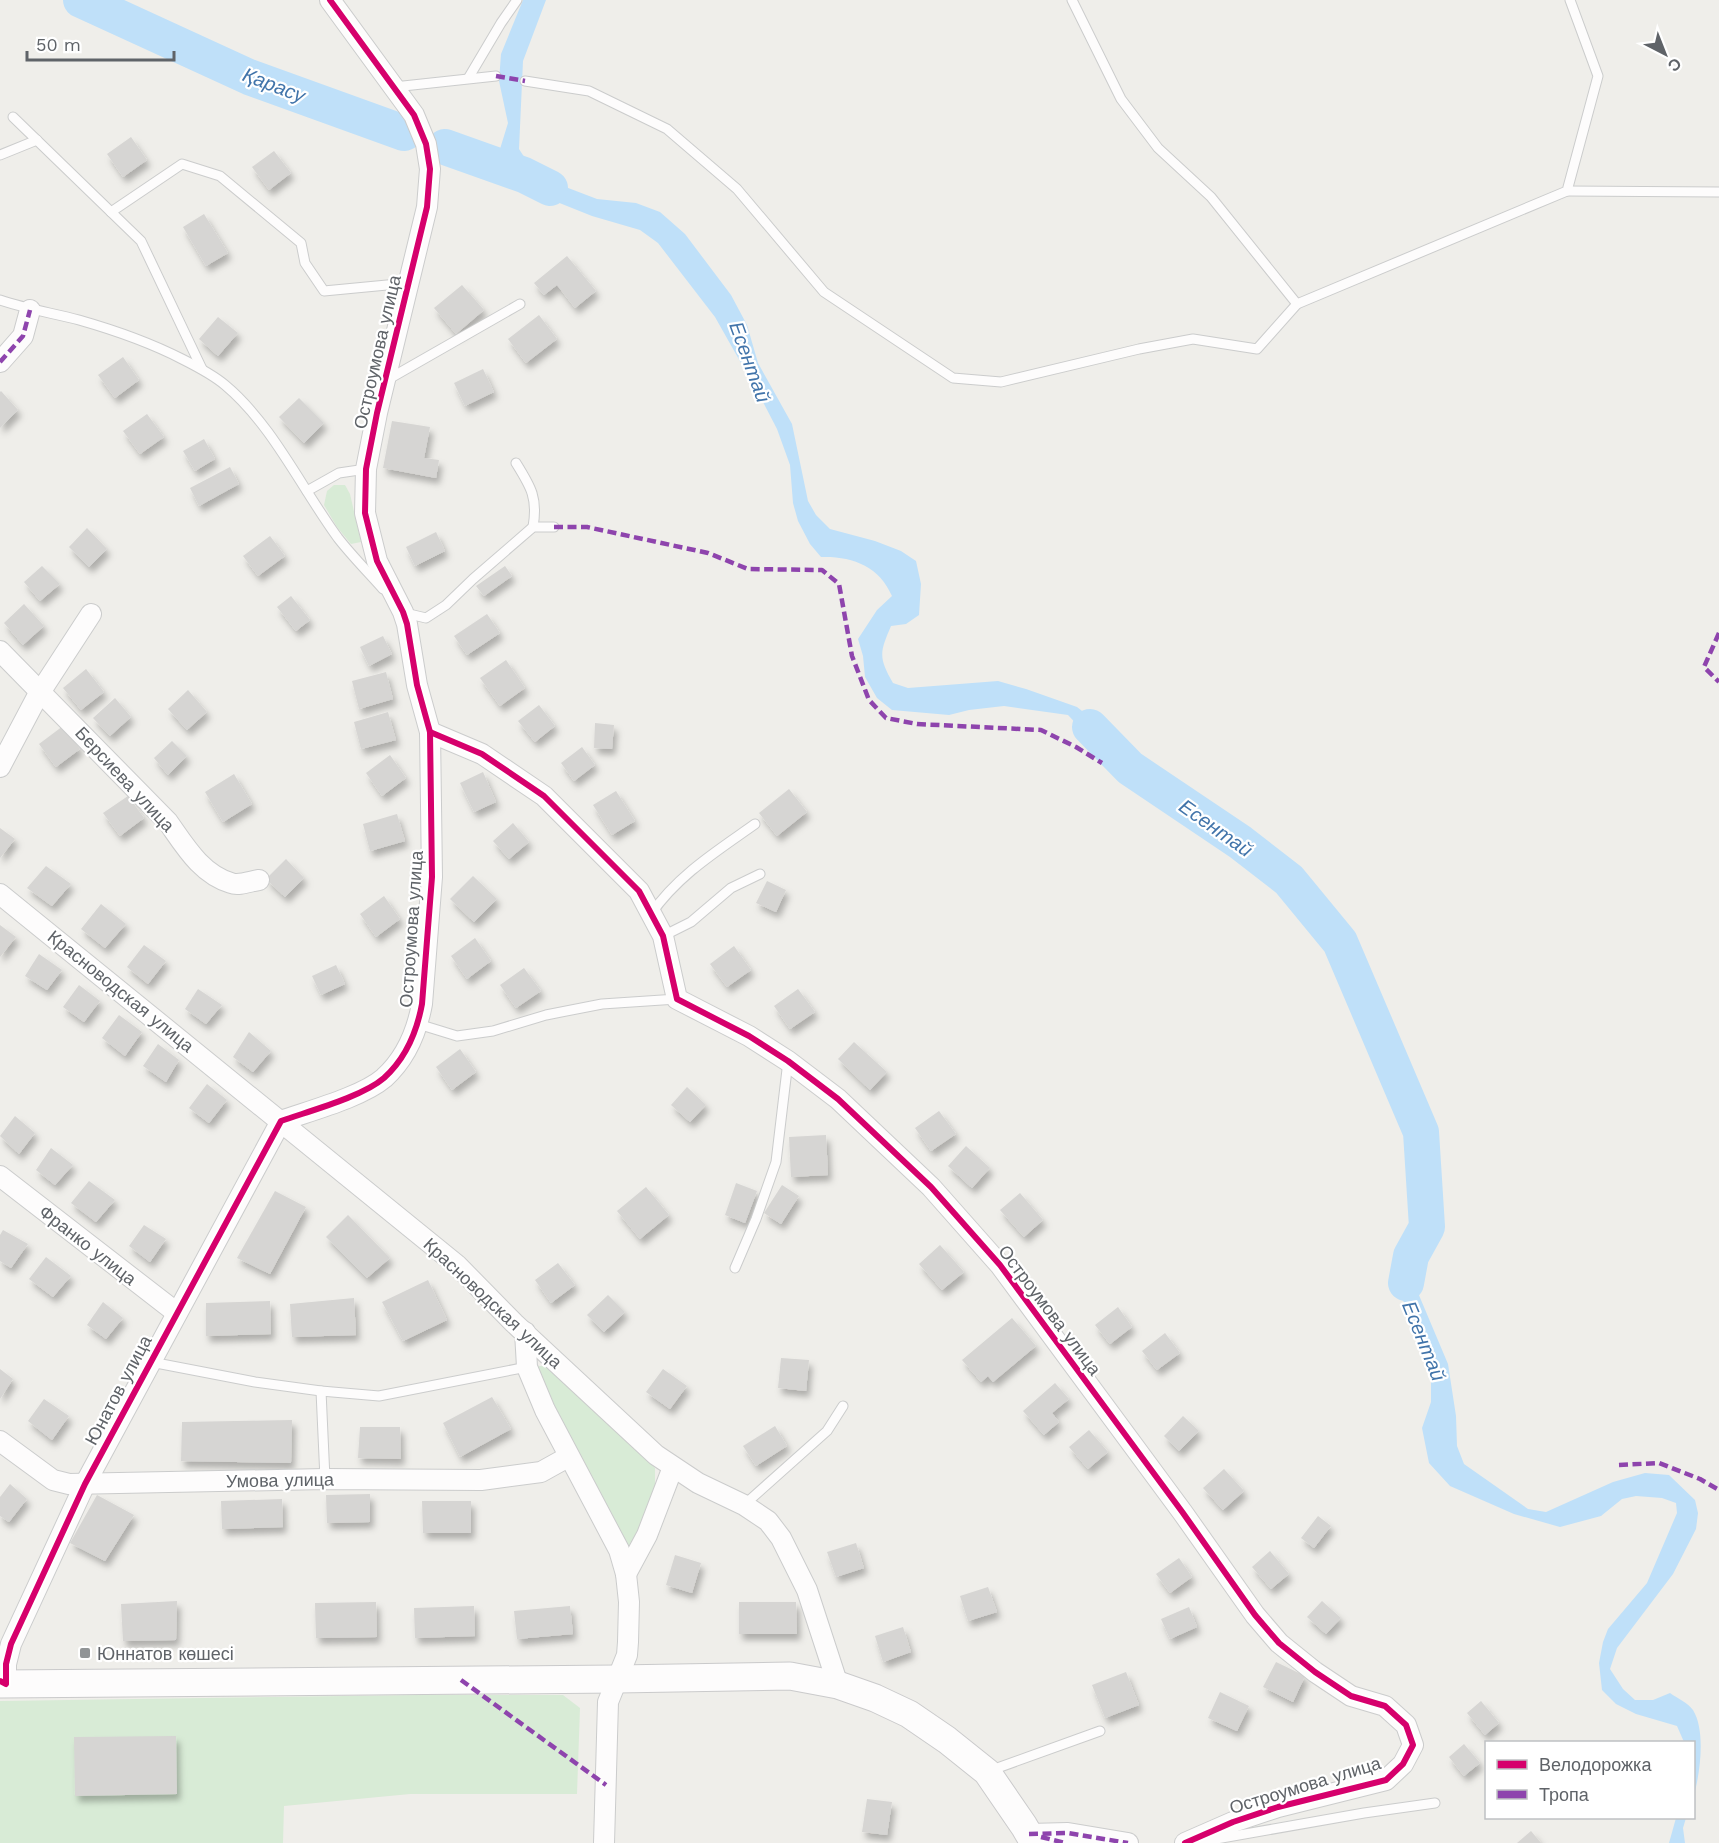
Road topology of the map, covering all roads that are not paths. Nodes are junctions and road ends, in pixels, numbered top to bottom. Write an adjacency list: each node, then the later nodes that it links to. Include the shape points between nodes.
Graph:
1 (330, 0): 8 (street, Остроумова улица)
2 (517, 0): 6 (lane)
3 (1072, 0): 18 (lane, via 1120,99 1158,148 1211,197)
4 (1570, 0): 12 (lane, via 1598,76)
5 (496, 76): 6 (lane)
6 (469, 77): 8 (lane)
7 (525, 81): 18 (lane, via 589,91 667,129 737,189 824,292 953,378 1000,382 1193,339 1257,349)
8 (394, 87): 15 (street, Остроумова улица, via 414,115 426,144 430,169 427,207)
9 (13, 117): 10 (lane)
10 (37, 140): 11 (lane); 14 (lane)
11 (0, 155)
12 (1567, 191): 13 (lane); 18 (lane)
13 (1719, 192)
14 (111, 212): 15 (lane, via 182,164 220,176 301,243 305,263 324,291); 21 (lane, via 141,241)
15 (408, 283): 22 (street, Остроумова улица)
16 (0, 300): 19 (lane)
17 (520, 304): 22 (lane)
18 (1297, 304)
19 (30, 310): 20 (street, via 23,336); 21 (lane, via 122,333)
20 (0, 362)
21 (202, 369): 25 (lane, via 242,400)
22 (385, 382): 24 (street, Остроумова улица)
23 (516, 463): 26 (lane, via 533,491)
24 (366, 469): 25 (lane, via 339,473); 28 (street, Остроумова улица, via 365,513 377,561)
25 (307, 491): 28 (lane, via 339,539)
26 (533, 527): 27 (lane); 28 (lane, via 446,605 426,618)
27 (554, 527)
28 (404, 612): 32 (street, Остроумова улица)
29 (91, 614): 31 (street)
30 (0, 651): 31 (street, Берсиева улица)
31 (41, 691): 33 (street); 36 (street, Берсиева улица, via 168,822 190,855 204,868 233,884)
32 (430, 732): 38 (street, via 483,754 544,796 639,891); 41 (street, Остроумова улица, via 432,877 428,952)
33 (0, 767)
34 (755, 824): 38 (lane, via 689,871 662,897)
35 (760, 874): 39 (lane, via 731,888 691,922)
36 (259, 880)
37 (0, 894): 43 (street, Красноводская улица)
38 (651, 914): 39 (street)
39 (663, 936): 40 (street)
40 (677, 999): 41 (lane, via 602,1004 494,1031 457,1036); 42 (street, Остроумова улица)
41 (418, 1024): 43 (street, Остроумова улица, via 406,1052 384,1078 355,1094)
42 (788, 1061): 45 (lane, via 776,1162); 69 (street, Остроумова улица, via 838,1099 932,1187 1000,1265 1279,1643 1352,1696 1385,1706 1406,1725 1413,1745 1403,1764 1386,1780 1256,1814)
43 (281, 1120): 46 (street, Юнатов улица); 47 (street, Красноводская улица, via 457,1264)
44 (0, 1176): 46 (street, Франко улица)
45 (735, 1268)
46 (177, 1313): 48 (street, Юнатов улица)
47 (525, 1332): 49 (street); 54 (street, Красноводская улица)
48 (151, 1362): 50 (lane); 56 (street, Юнатов улица)
49 (527, 1367): 50 (lane, via 379,1396); 53 (street)
50 (321, 1390): 55 (lane)
51 (843, 1406): 57 (lane, via 827,1431)
52 (0, 1441): 56 (street, Умова улица, via 53,1480)
53 (568, 1457): 55 (street, Умова улица, via 541,1472 481,1480); 58 (street, via 619,1551)
54 (673, 1467): 57 (street, Красноводская улица); 58 (street)
55 (325, 1479): 56 (street, Умова улица)
56 (85, 1484): 60 (street, Юнатов улица, via 11,1644)
57 (744, 1505): 61 (street, Красноводская улица, via 768,1521 793,1559)
58 (626, 1574): 59 (street, via 628,1642)
59 (618, 1679): 60 (street); 61 (street, via 790,1676); 66 (street, via 608,1702)
60 (2, 1683)
61 (838, 1685): 63 (street, via 909,1714)
62 (1100, 1731): 63 (lane)
63 (987, 1772): 65 (street)
64 (1435, 1803): 70 (lane)
65 (1031, 1839): 67 (street); 68 (street, via 1068,1833)
66 (604, 1843)
67 (1065, 1843)
68 (1128, 1843)
69 (1185, 1843)
70 (1193, 1843)

